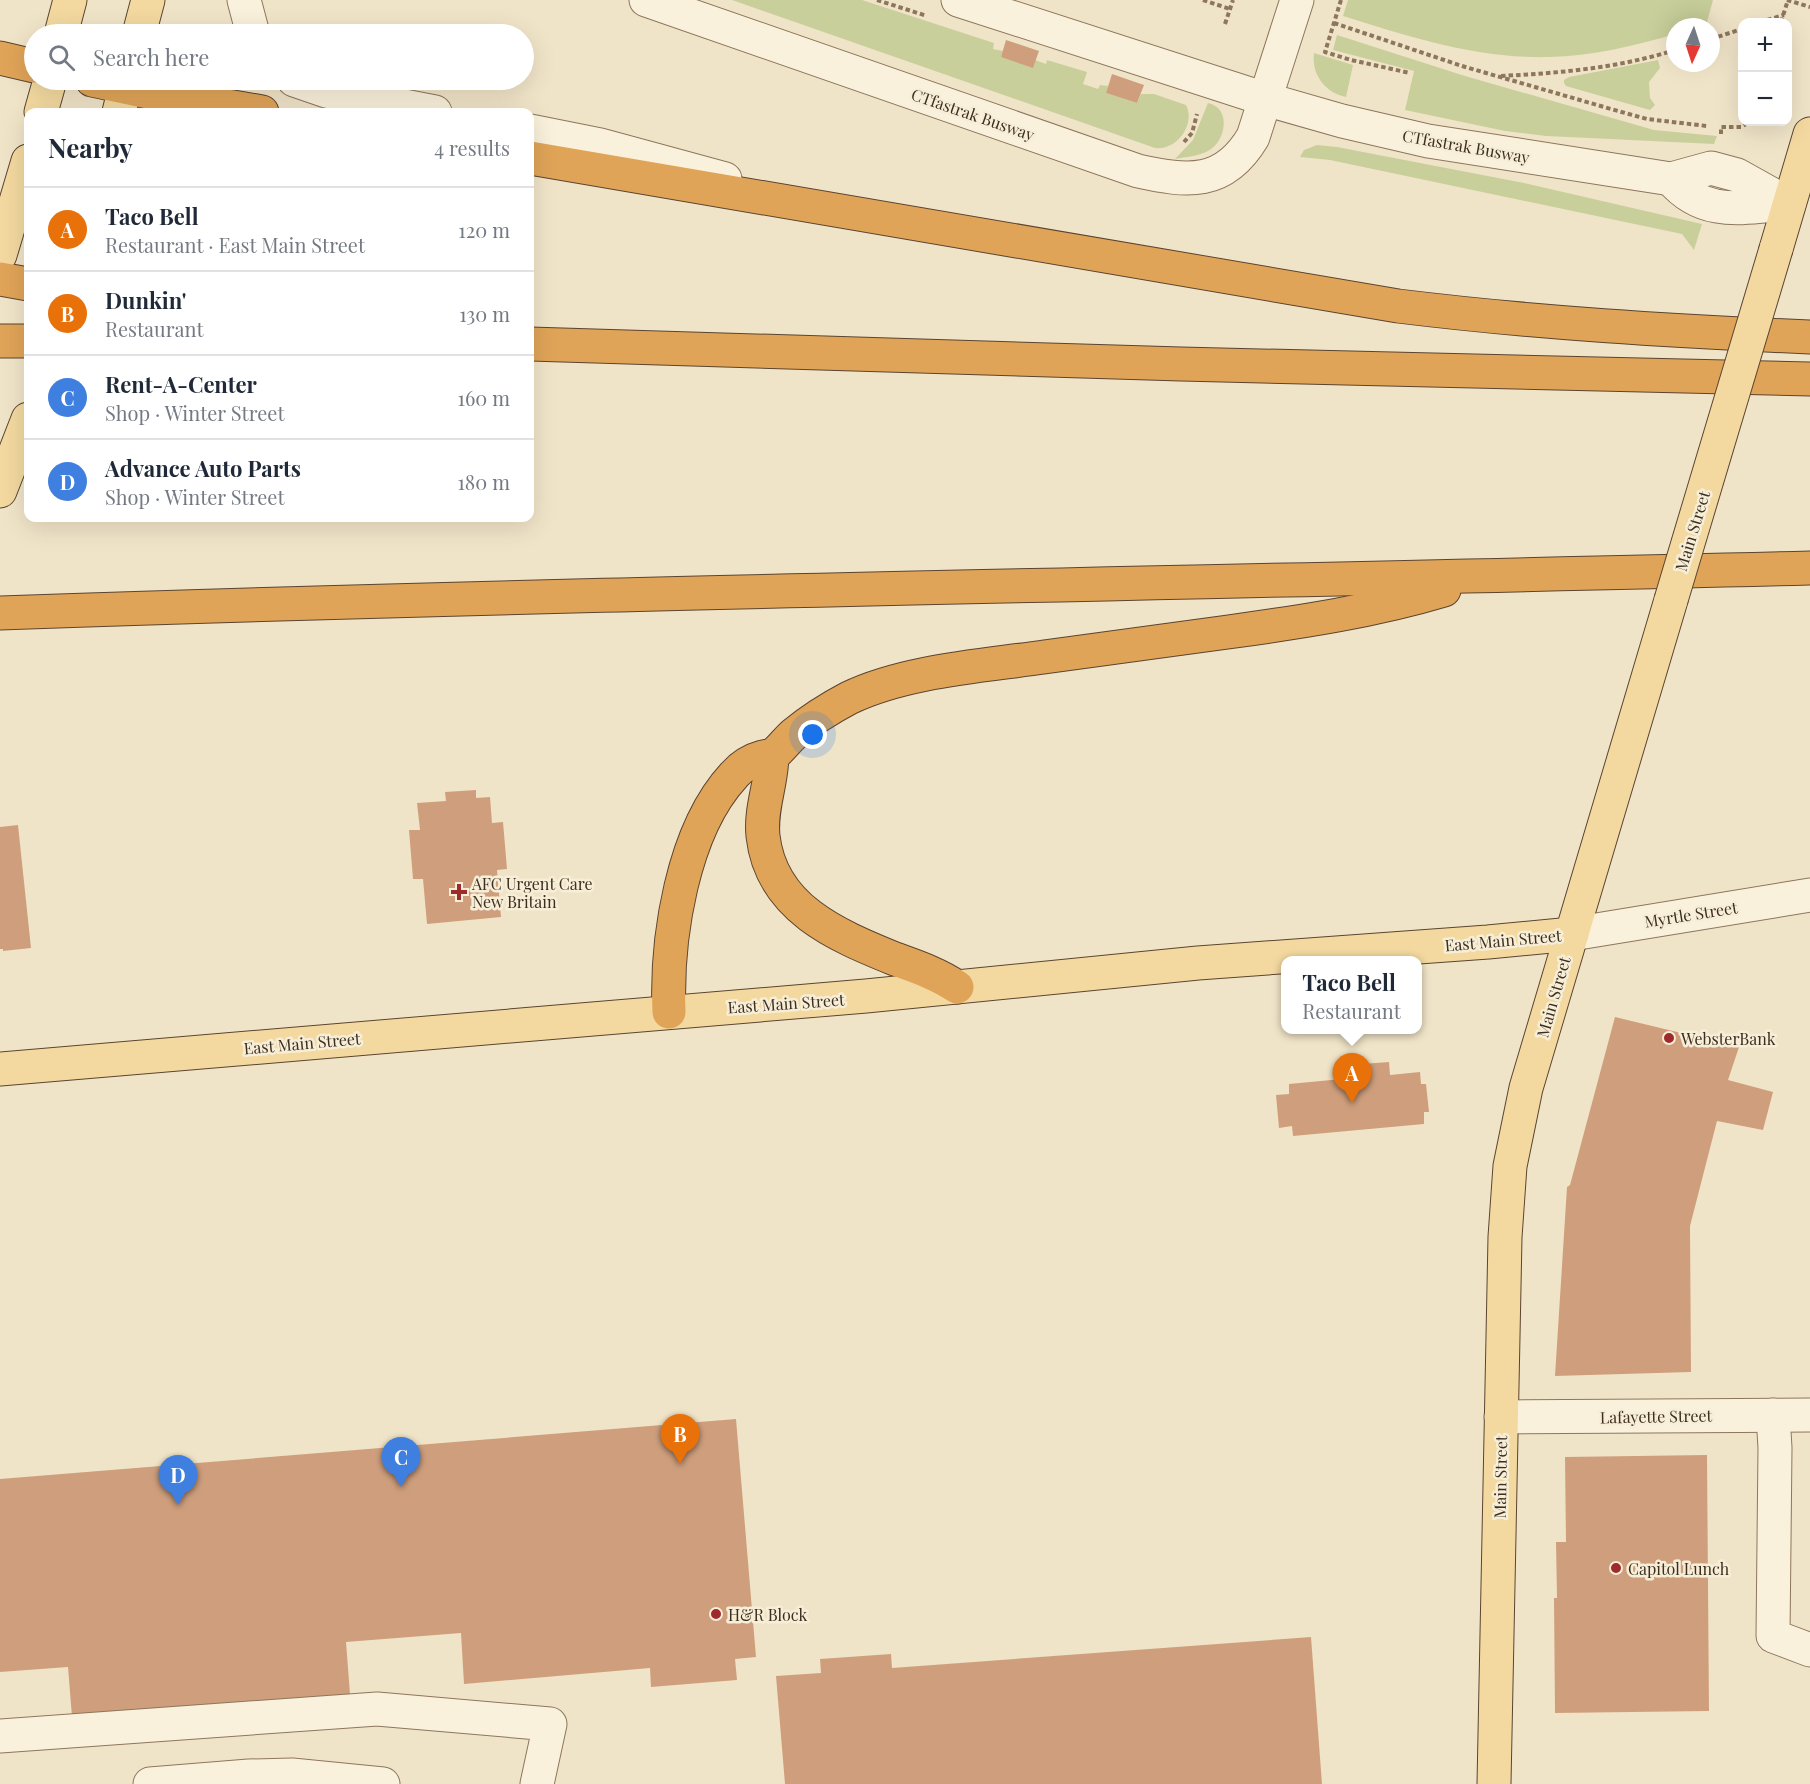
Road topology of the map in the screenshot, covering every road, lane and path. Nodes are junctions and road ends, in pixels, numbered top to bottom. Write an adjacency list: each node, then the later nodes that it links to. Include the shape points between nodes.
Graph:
1 (70, 0): 17 (main road)
2 (148, 0): 18 (main road)
3 (244, 0): 19 (street)
4 (646, 0): 31 (street, CTfastrak Busway, via 1160,176 1204,176 1233,164 1252,137)
5 (958, 0): 31 (street, CTfastrak Busway)
6 (1203, 0): 12 (path)
7 (1233, 0): 12 (path)
8 (1298, 0): 31 (street, CTfastrak Busway)
9 (1341, 0): 16 (path)
10 (1788, 0): 11 (path); 13 (path)
11 (1810, 8)
12 (1230, 9): 20 (path)
13 (1784, 15): 14 (path); 15 (path)
14 (1774, 18)
15 (1783, 18)
16 (1334, 23): 26 (path, via 1325,52); 27 (path)
17 (64, 24)
18 (142, 24)
19 (250, 24)
20 (1225, 24)
21 (1738, 30): 22 (path)
22 (1720, 36)
23 (1666, 53): 27 (path, via 1600,69)
24 (0, 58): 25 (highway)
25 (24, 64)
26 (1410, 73)
27 (1498, 76): 35 (path, via 1647,119)
28 (47, 90): 32 (main road)
29 (323, 90): 34 (street)
30 (124, 93): 33 (highway)
31 (1265, 99): 42 (street, CTfastrak Busway, via 1428,141 1671,179 1710,168 1737,175)
32 (42, 108)
33 (233, 108)
34 (414, 108)
35 (1707, 126)
36 (1743, 126): 37 (path)
37 (1721, 127)
38 (534, 132): 43 (street, via 600,145)
39 (1810, 134): 42 (main road, Main Street)
40 (534, 159): 43 (highway)
41 (24, 175): 44 (main road)
42 (1789, 204): 59 (main road, Main Street, bridge)
43 (854, 213): 47 (highway, via 1398,306 1623,328)
44 (0, 255)
45 (0, 279): 46 (highway)
46 (24, 283)
47 (1810, 337)
48 (0, 341): 49 (highway)
49 (24, 341)
50 (534, 344): 51 (highway)
51 (1810, 379)
52 (24, 429): 53 (main road)
53 (0, 491)
54 (1810, 568): 55 (highway)
55 (1481, 576): 56 (highway, via 438,598); 57 (highway, via 1420,597 1353,612 910,678 848,699 801,728)
56 (0, 613)
57 (772, 755): 62 (highway, via 762,829 767,857 780,887 827,927 942,976); 63 (highway, via 754,760 733,776 698,834 677,906 671,943)
58 (1810, 895): 59 (street, Myrtle Street)
59 (1572, 934): 60 (main road, East Main Street); 67 (main road, Main Street, via 1526,1088 1510,1166)
60 (1295, 956)
61 (1281, 957): 62 (main road, East Main Street)
62 (957, 987): 63 (main road, East Main Street)
63 (669, 1012): 64 (main road, East Main Street)
64 (0, 1069)
65 (1773, 1415): 66 (street, Lafayette Street); 67 (street, Lafayette Street); 68 (street, via 1773,1636)
66 (1810, 1415)
67 (1501, 1417): 73 (main road, Main Street)
68 (1810, 1650)
69 (0, 1736): 72 (street, via 377,1708 550,1724)
70 (150, 1784): 71 (street, via 292,1775)
71 (383, 1784)
72 (537, 1784)
73 (1494, 1784)

